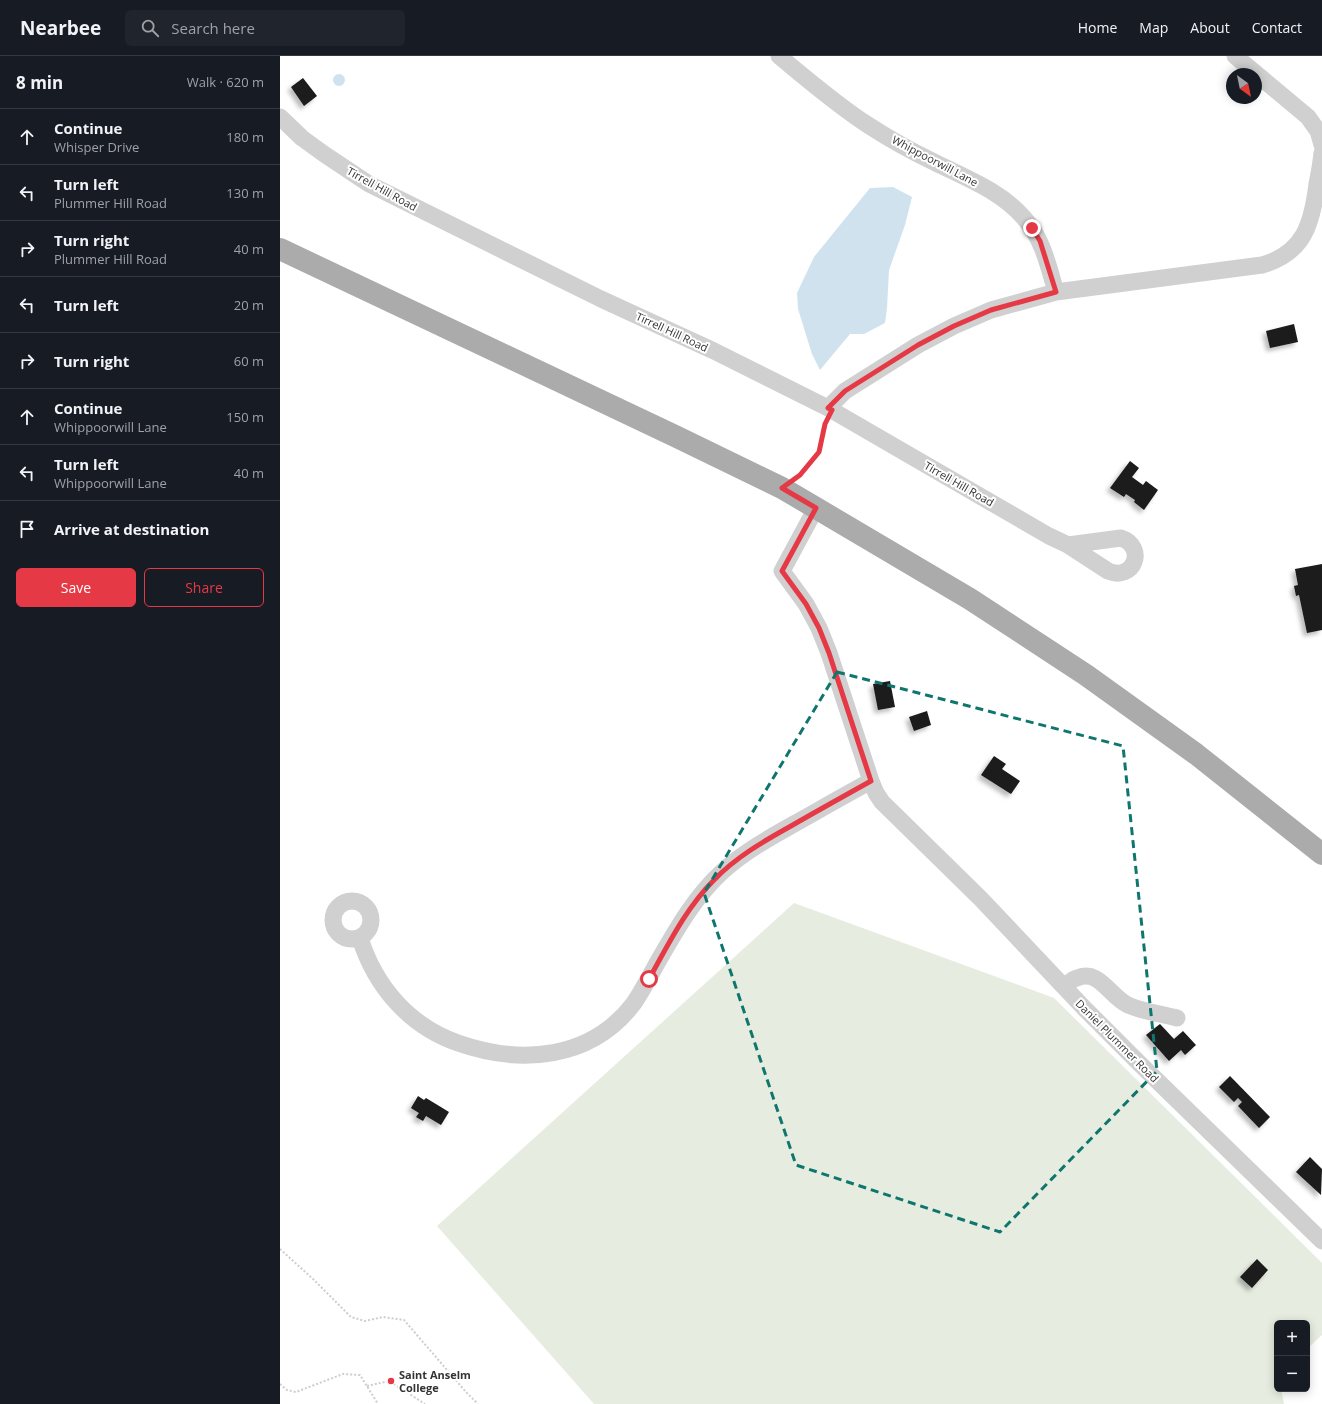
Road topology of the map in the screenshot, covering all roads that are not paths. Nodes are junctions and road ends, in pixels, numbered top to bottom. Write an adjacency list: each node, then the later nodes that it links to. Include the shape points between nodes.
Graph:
1 (779, 56): 7 (street, Whippoorwill Lane, via 868,125 1009,203 1024,217 1040,241)
2 (1235, 56): 4 (street, via 1308,117 1318,131)
3 (280, 117): 8 (street, Tirrell Hill Road, via 302,138 369,184 601,300 714,351)
4 (1322, 145)
5 (1322, 153): 7 (street, via 1314,204 1307,229 1301,240 1273,261 1262,265)
6 (280, 249): 9 (main road, via 782,488)
7 (1056, 292): 8 (street, via 991,310 954,326 918,345 840,395)
8 (830, 409): 10 (street, Tirrell Hill Road)
9 (816, 508): 11 (street, Daniel Plummer Road, via 782,571 806,604 819,628); 12 (main road, via 970,598 1086,675 1196,754)
10 (1068, 545)
11 (871, 781): 13 (street, via 756,846 723,871 697,899 649,979 625,1013 595,1037 556,1053 529,1056 495,1052 458,1043 426,1028 394,1001 371,966); 14 (street, Daniel Plummer Road, via 882,802 981,899)
12 (1322, 854)
13 (360, 938)
14 (1064, 987): 15 (street, via 1076,978 1089,975 1103,983 1116,998 1129,1006); 16 (street, Daniel Plummer Road)
15 (1177, 1018)
16 (1322, 1241)

